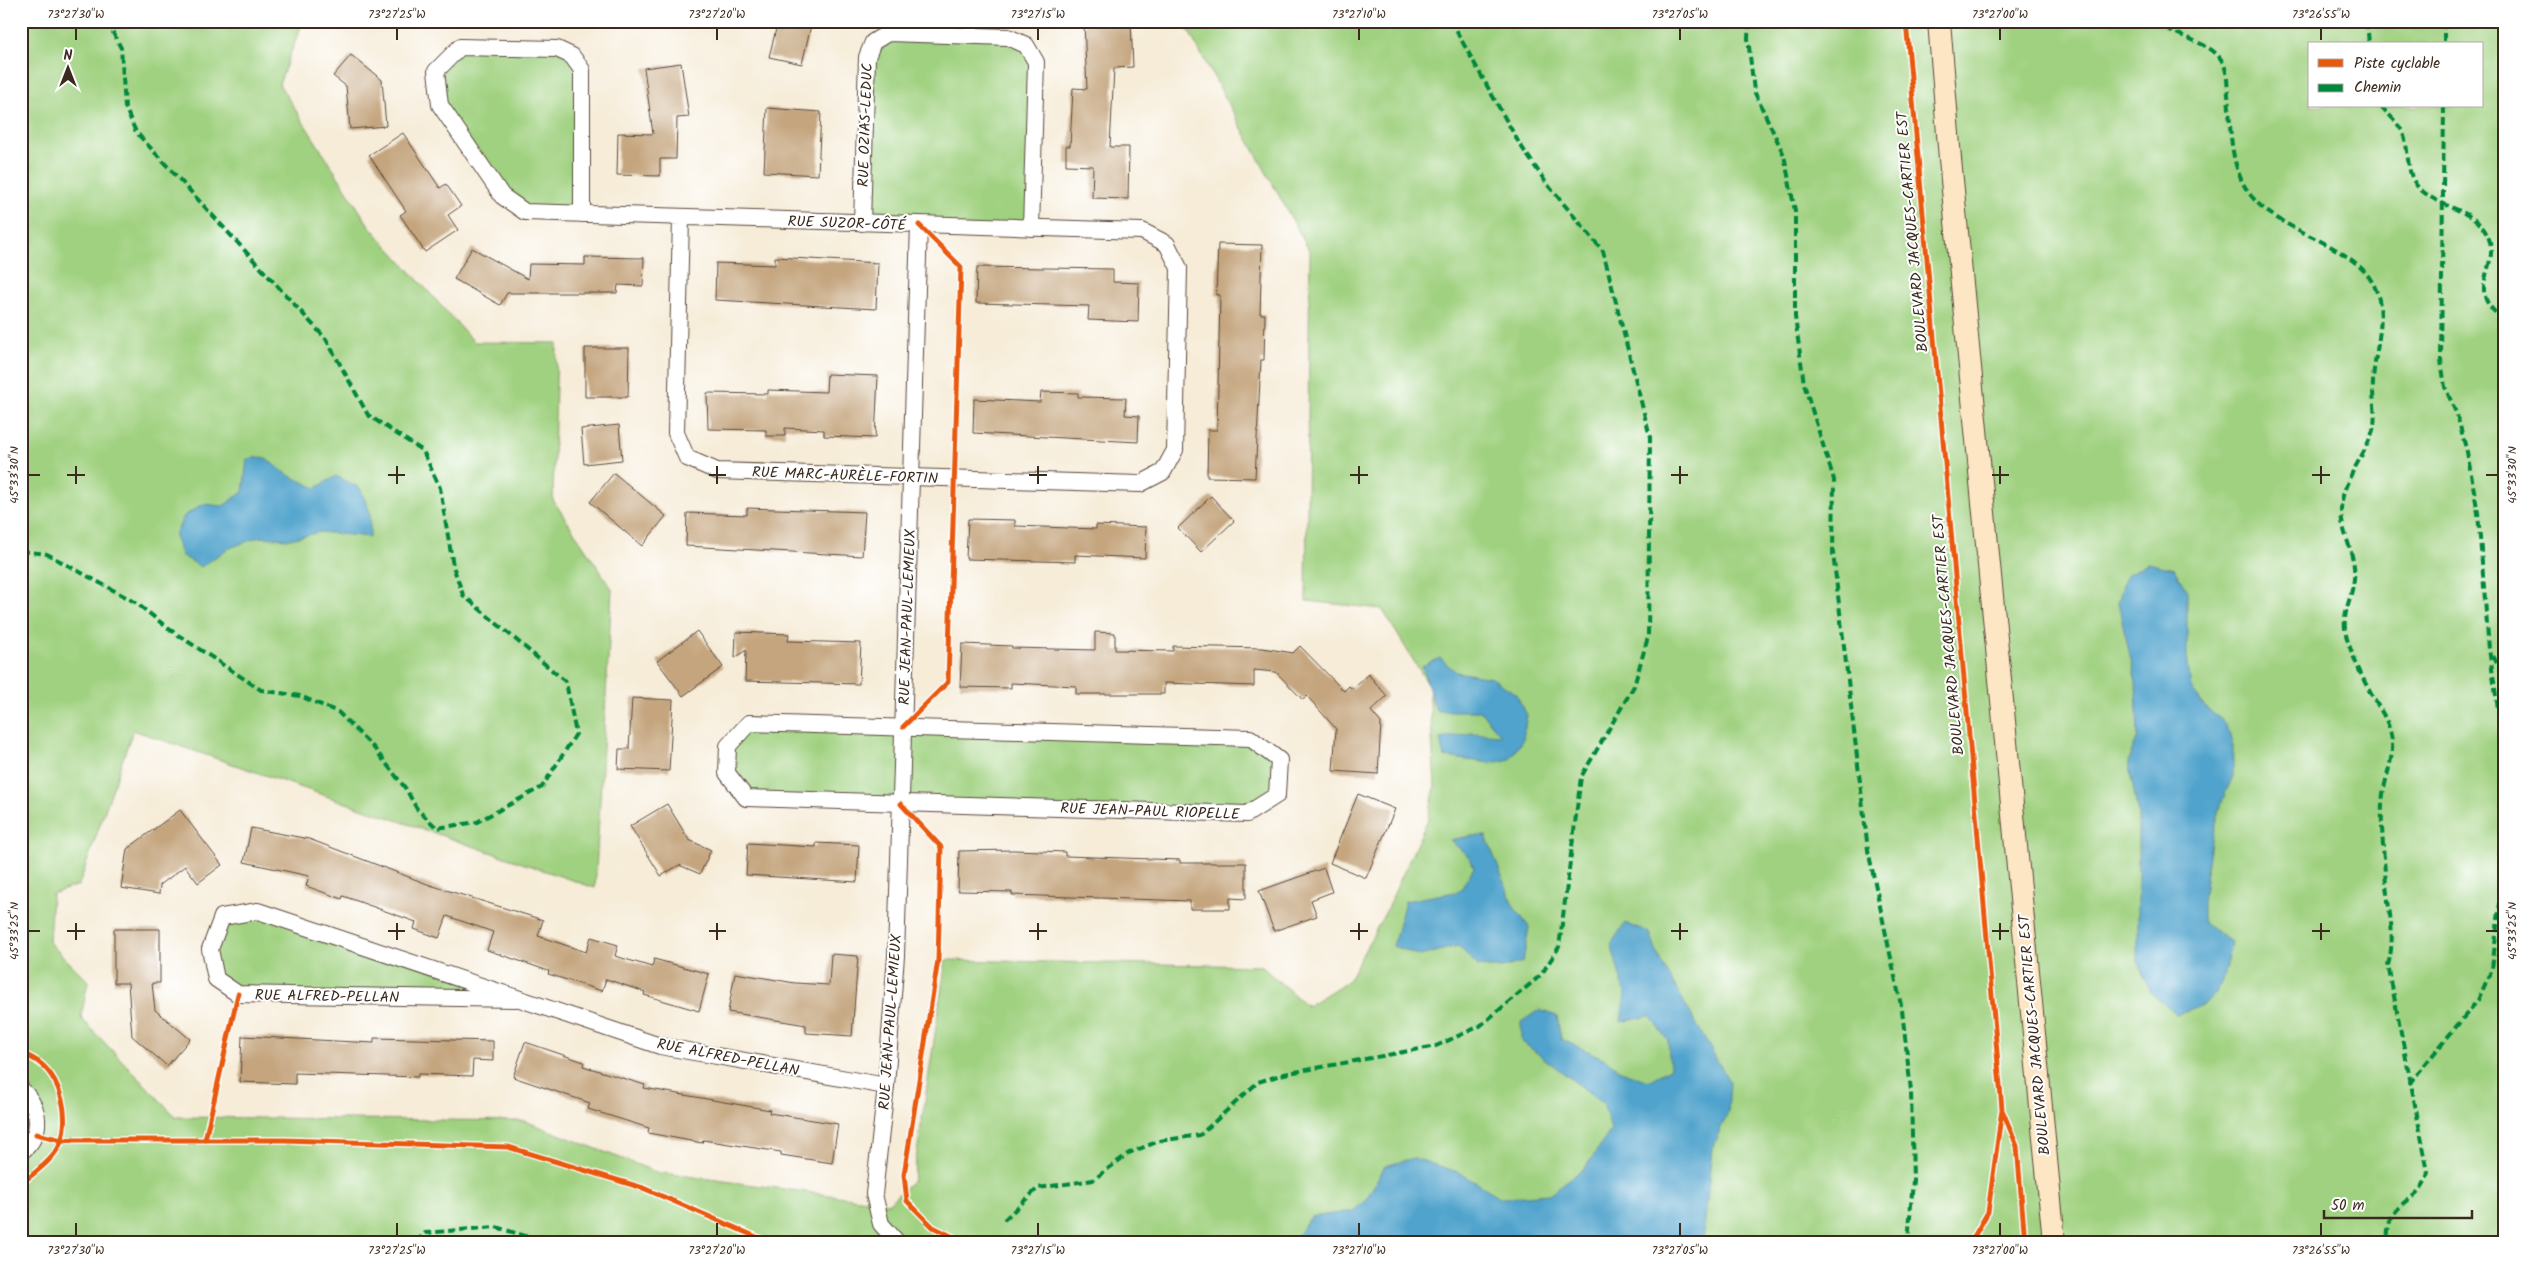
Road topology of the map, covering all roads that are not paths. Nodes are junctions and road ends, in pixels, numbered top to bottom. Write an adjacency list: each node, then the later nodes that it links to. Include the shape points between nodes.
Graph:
1 (1939, 21): 16 (main road, BOULEVARD JACQUES-CARTIER EST)
2 (582, 214): 2 (street, RUE SUZOR-CÔTÉ, via 525,212 502,196 440,104 436,71 460,47 558,49 572,56 582,70); 3 (street, RUE SUZOR-CÔTÉ)
3 (680, 218): 4 (street, RUE SUZOR-CÔTÉ); 8 (street, RUE MARC-AURÈLE-FORTIN, via 676,433 687,458 717,471)
4 (862, 223): 5 (street, RUE SUZOR-CÔTÉ); 6 (street, RUE OZIAS-LEDUC, via 867,56 873,42 888,33 1008,38 1026,45 1036,62)
5 (919, 225): 6 (street, RUE SUZOR-CÔTÉ); 8 (street, RUE JEAN-PAUL-LEMIEUX)
6 (1031, 228): 7 (street, RUE SUZOR-CÔTÉ)
7 (1142, 231): 8 (street, RUE MARC-AURÈLE-FORTIN, via 1167,244 1179,268 1176,450 1162,472 1140,484)
8 (911, 477): 9 (street, RUE JEAN-PAUL-LEMIEUX)
9 (903, 728): 10 (street, RUE JEAN-PAUL-LEMIEUX); 10 (street, RUE JEAN-PAUL RIOPELLE, via 749,722 728,746 727,773 746,798); 10 (street, RUE JEAN-PAUL RIOPELLE, via 1250,738 1279,760 1277,795 1247,814)
10 (901, 804): 12 (street, RUE JEAN-PAUL-LEMIEUX, via 896,956)
11 (515, 999): 11 (street, RUE ALFRED-PELLAN, via 258,911 222,917 210,949 216,979 238,994); 12 (street, RUE ALFRED-PELLAN, via 660,1046)
12 (886, 1086): 15 (street, RUE JEAN-PAUL-LEMIEUX, via 874,1194 882,1224)
13 (21, 1089): 14 (street, via 36,1108 38,1121 36,1134)
14 (21, 1152)
15 (897, 1242)
16 (2054, 1242)

